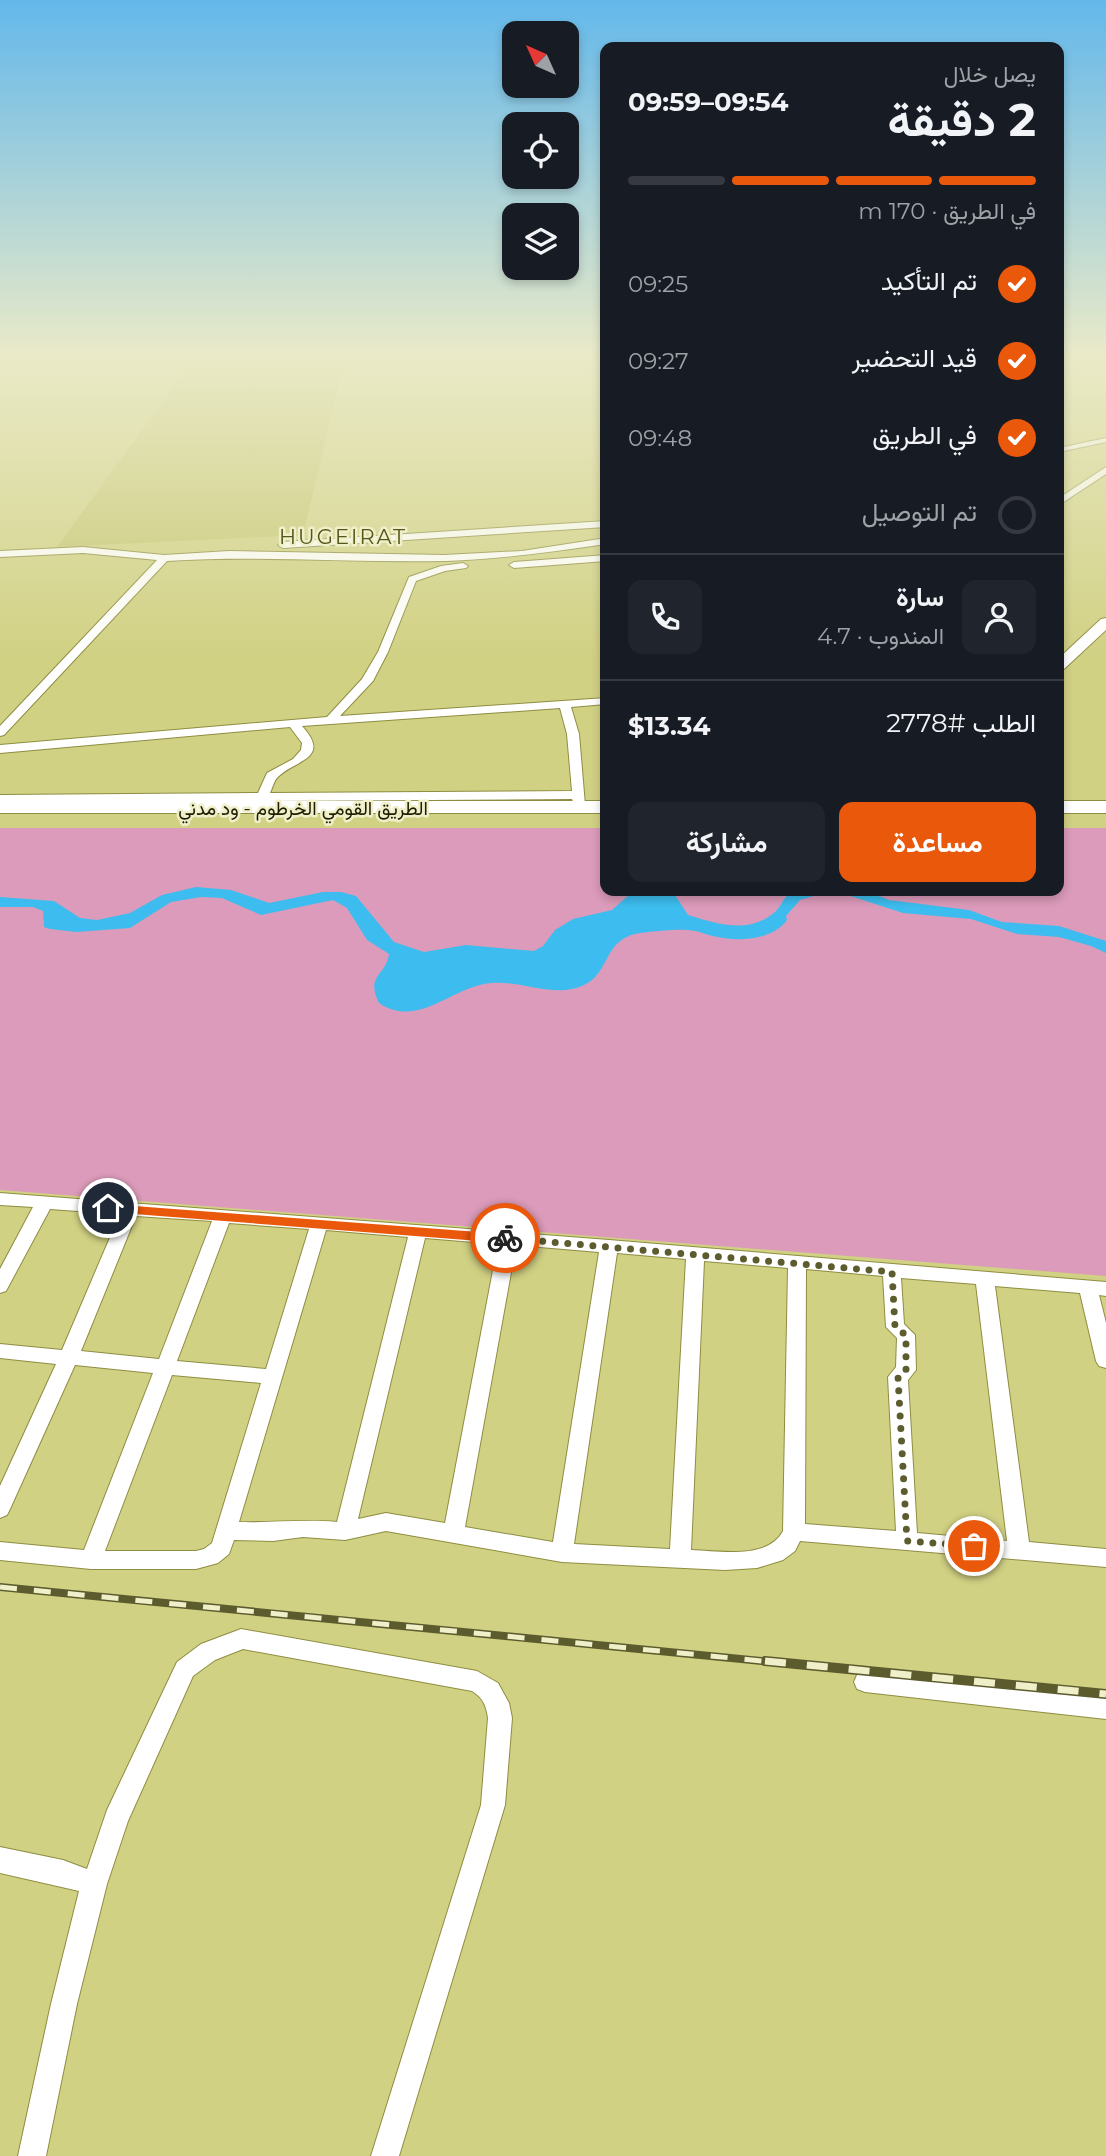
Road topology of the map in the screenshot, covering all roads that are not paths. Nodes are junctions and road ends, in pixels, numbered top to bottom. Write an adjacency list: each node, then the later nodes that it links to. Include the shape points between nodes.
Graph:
1 (1106, 470): 2 (street)
2 (1081, 486): 3 (street); 4 (street)
3 (1064, 489)
4 (1064, 498)
5 (600, 524): 8 (street, via 326,541)
6 (600, 542): 8 (street, via 485,557)
7 (0, 554): 9 (street, via 91,550)
8 (197, 555): 9 (street)
9 (164, 558): 17 (street)
10 (600, 559): 15 (street, via 453,567 417,576 367,681)
11 (1106, 622): 12 (street)
12 (1064, 659)
13 (600, 701): 14 (street)
14 (565, 704): 15 (street); 20 (street, via 573,734)
15 (330, 719): 16 (street)
16 (293, 723): 18 (street); 21 (street, via 303,734 306,753 301,761 271,776)
17 (0, 733)
18 (0, 749)
19 (0, 799): 21 (street)
20 (579, 801): 21 (highway, الطريق القومي الخرطوم - ود مدني); 22 (highway, الطريق القومي الخرطوم - ود مدني)
21 (261, 802): 23 (highway, الطريق القومي الخرطوم - ود مدني)
22 (600, 806)
23 (0, 807)
24 (1064, 807): 25 (highway)
25 (1106, 807)
26 (600, 814): 27 (highway, الطريق القومي الخرطوم - ود مدني)
27 (0, 815)
28 (1064, 815): 29 (highway)
29 (1106, 815)
30 (0, 1199): 31 (street)
31 (44, 1202): 32 (street); 42 (street)
32 (130, 1210): 33 (street); 45 (street)
33 (223, 1216): 34 (street); 47 (street)
34 (319, 1225): 35 (street); 48 (street)
35 (418, 1231): 36 (street); 51 (street)
36 (508, 1239): 37 (street); 53 (street)
37 (609, 1246): 38 (street); 57 (street)
38 (695, 1254): 39 (street); 58 (street)
39 (797, 1264): 40 (street); 52 (street)
40 (892, 1272): 41 (street); 54 (street, via 895,1327 906,1335 906,1370 898,1377)
41 (985, 1280): 43 (street); 55 (street)
42 (0, 1286)
43 (1097, 1288): 46 (street)
44 (0, 1351): 45 (street)
45 (68, 1359): 47 (street); 49 (street)
46 (1106, 1362)
47 (167, 1367): 48 (street); 60 (street)
48 (272, 1377): 50 (street)
49 (0, 1509)
50 (228, 1531): 51 (street); 60 (street, via 221,1548 196,1560)
51 (345, 1531): 53 (street, via 386,1522)
52 (793, 1532): 54 (street); 58 (street, via 788,1545 757,1559)
53 (453, 1535): 57 (street)
54 (907, 1541): 55 (street)
55 (1019, 1549): 59 (street)
56 (0, 1550): 60 (street)
57 (562, 1553): 58 (street)
58 (680, 1558)
59 (1106, 1558)
60 (91, 1559)
61 (865, 1682): 62 (street)
62 (1106, 1708)
63 (0, 1860): 64 (street)
64 (94, 1884): 65 (street); 66 (street, via 116,1819 186,1668 209,1651 240,1639 253,1640 477,1681 490,1690 500,1718 493,1805)
65 (32, 2156)
66 (385, 2156)

